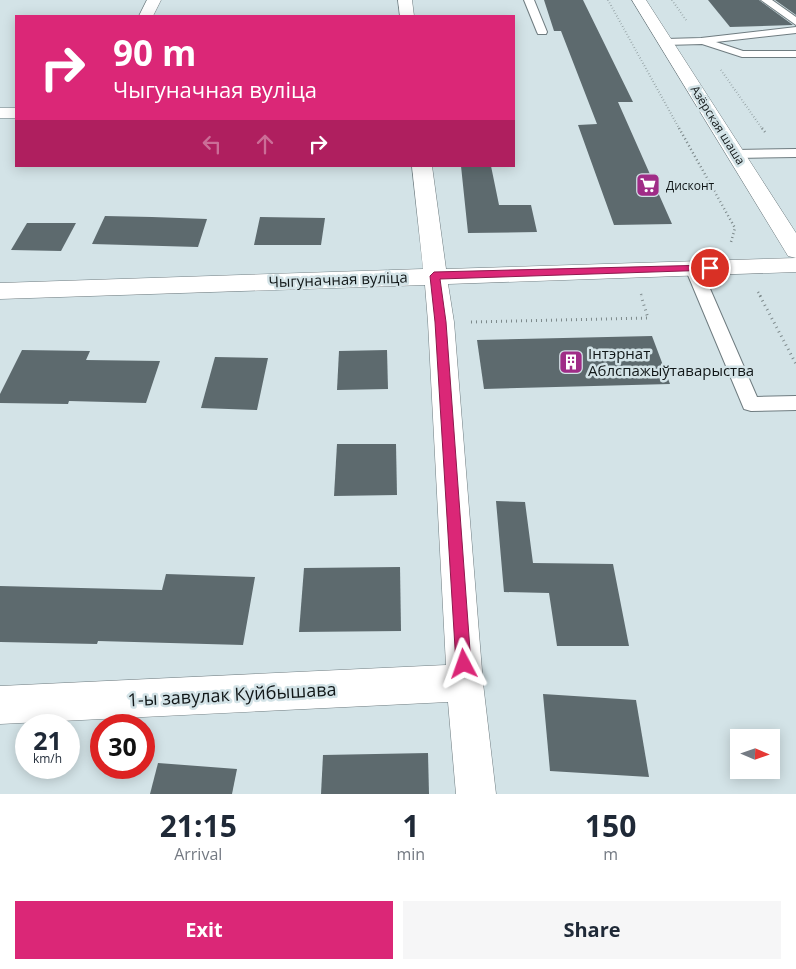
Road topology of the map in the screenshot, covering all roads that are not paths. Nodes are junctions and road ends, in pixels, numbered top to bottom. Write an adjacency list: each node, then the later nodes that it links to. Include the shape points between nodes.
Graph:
1 (154, 0): 6 (street)
2 (405, 0): 7 (street)
3 (529, 0): 10 (lane)
4 (639, 0): 12 (street, Азёрская шаша)
5 (766, 0): 8 (lane)
6 (146, 15)
7 (407, 15)
8 (796, 22)
9 (796, 30): 11 (lane)
10 (542, 32)
11 (702, 41): 12 (lane); 13 (lane, via 742,54)
12 (666, 42): 17 (street, Азёрская шаша)
13 (796, 54)
14 (15, 112): 15 (street)
15 (0, 113)
16 (796, 153): 17 (lane)
17 (736, 154): 19 (street, Азёрская шаша)
18 (422, 167): 22 (street)
19 (796, 251)
20 (796, 265): 21 (street, Чыгуначная вуліца)
21 (693, 268): 22 (street, Чыгуначная вуліца); 24 (lane, via 751,404)
22 (434, 276): 23 (street, Чыгуначная вуліца); 25 (street, via 441,322)
23 (0, 291)
24 (796, 403)
25 (465, 683): 26 (street, 1-ы завулак Куйбышава); 27 (street)
26 (0, 705)
27 (476, 794)

